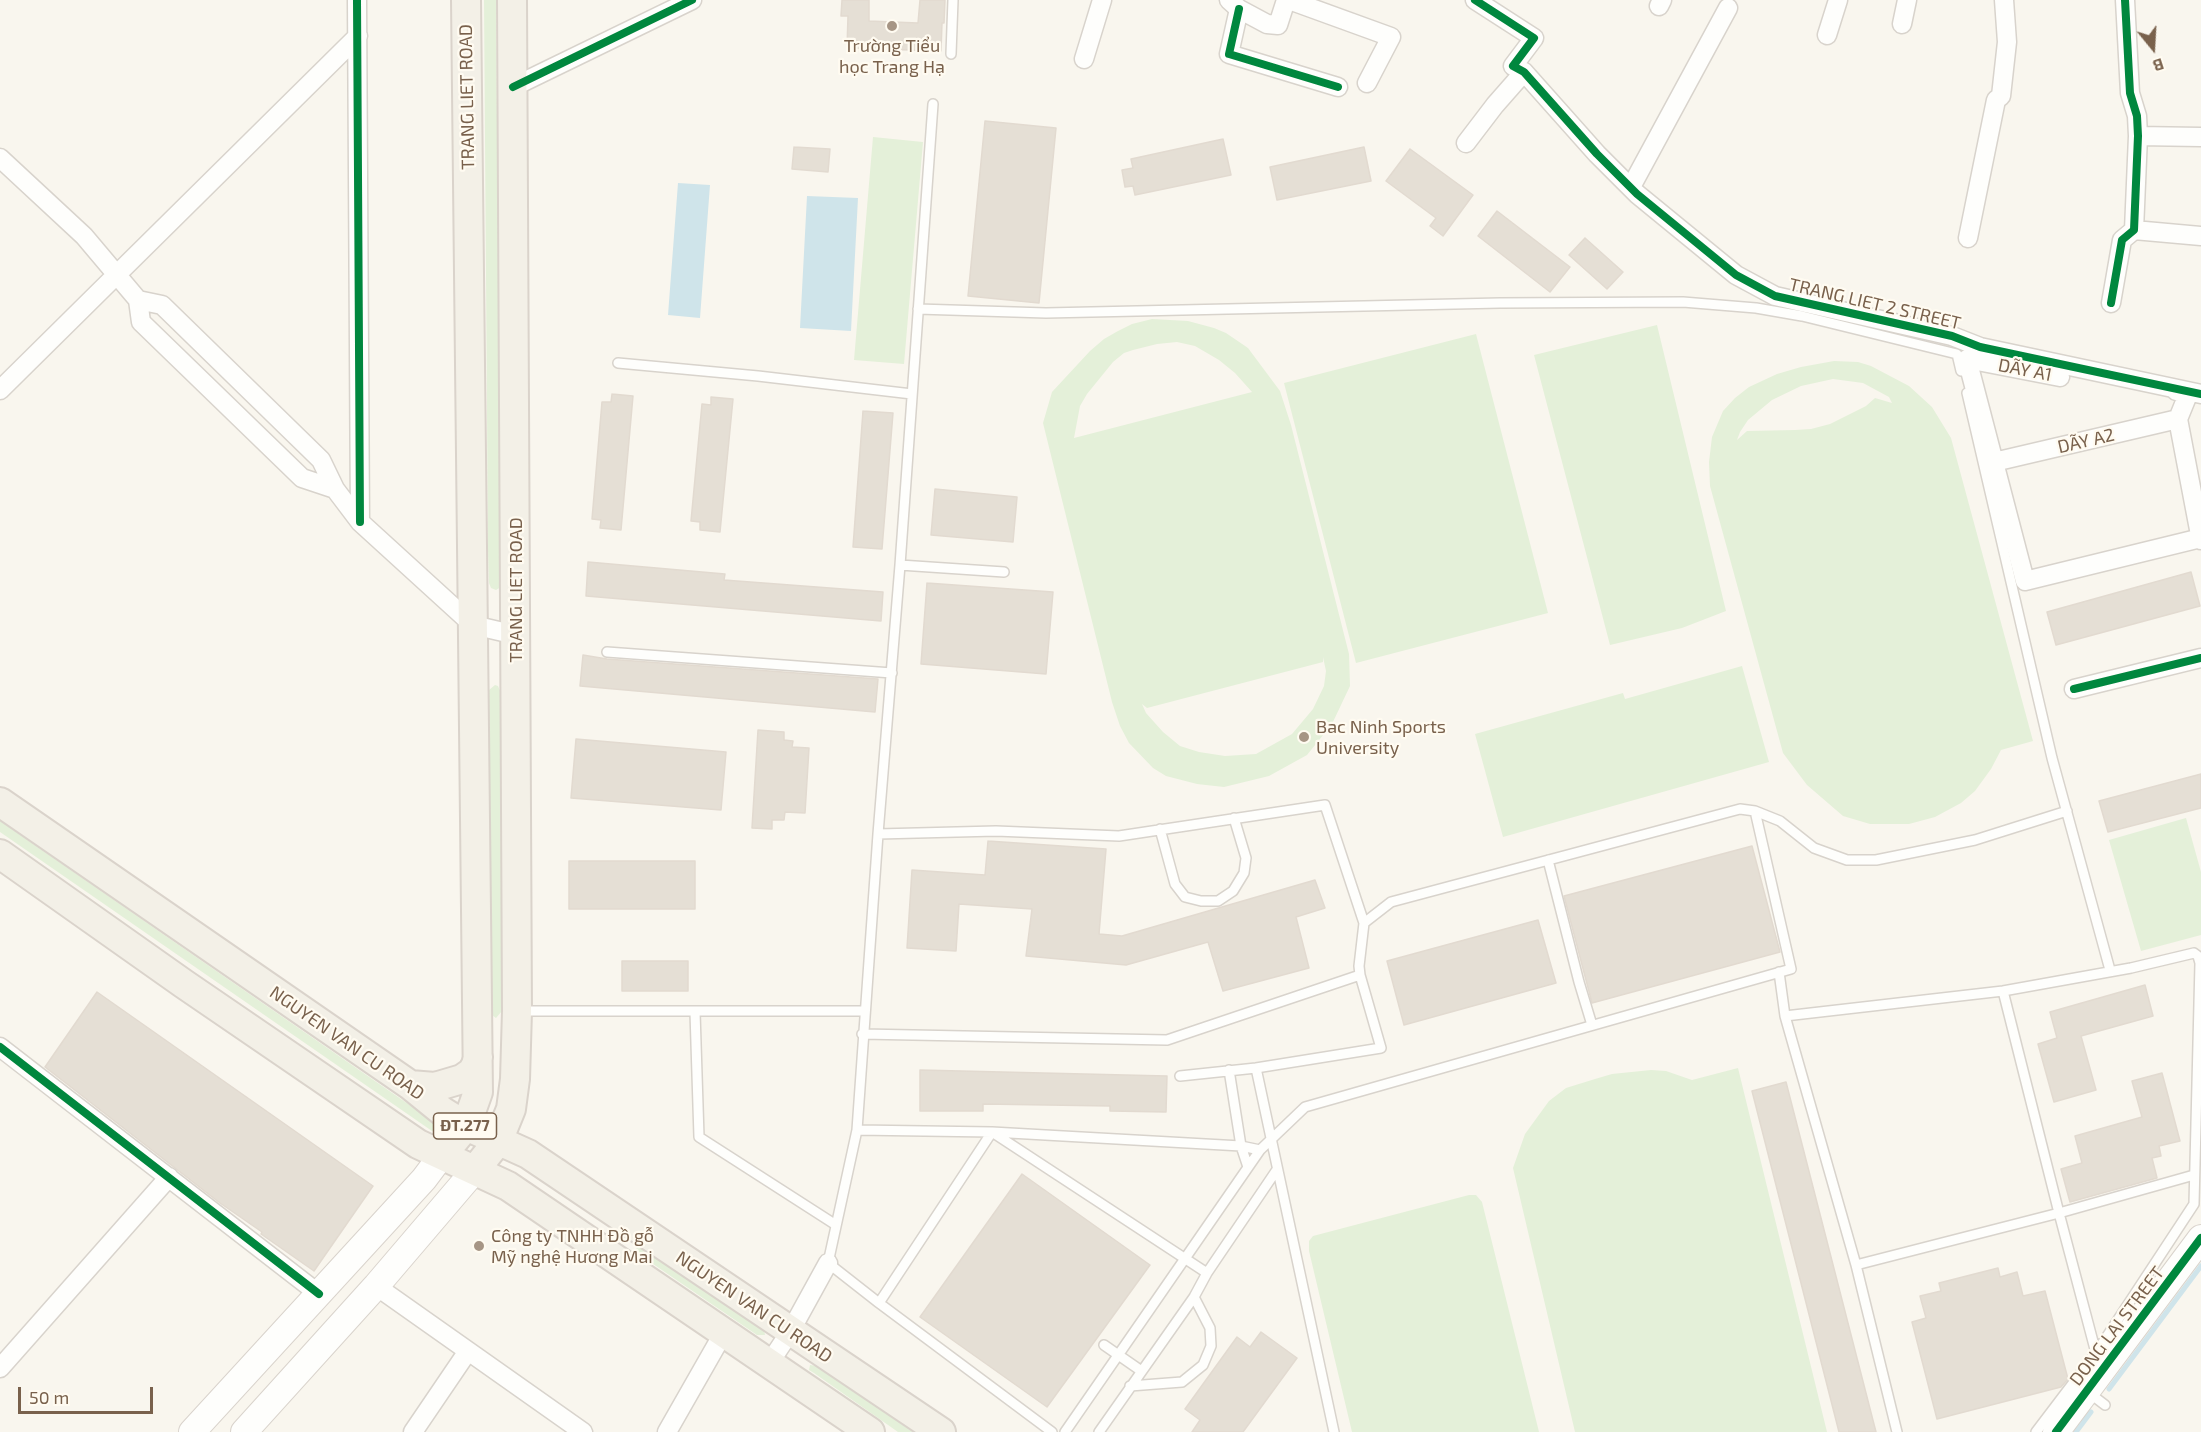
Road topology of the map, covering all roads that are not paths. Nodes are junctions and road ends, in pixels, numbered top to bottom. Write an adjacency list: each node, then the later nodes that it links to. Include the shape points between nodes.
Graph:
1 (357, 0): 17 (street)
2 (466, 0): 48 (main road, TRANG LIET ROAD)
3 (512, 0): 22 (main road, TRANG LIET ROAD)
4 (692, 0): 22 (street)
5 (953, 0): 18 (lane)
6 (1102, 0): 19 (street)
7 (1287, 0): 13 (street, via 1278,25 1267,24); 21 (street, via 1391,37)
8 (1475, 0): 20 (street, via 1534,38 1514,66)
9 (1838, 0): 16 (street)
10 (1907, 0): 15 (street)
11 (2004, 0): 32 (street, via 2007,42 2001,96 1996,100)
12 (2125, 0): 25 (street, via 2130,93)
13 (1234, 4): 23 (street, via 1229,54)
14 (1728, 8): 29 (street)
15 (1902, 24)
16 (1827, 34)
17 (357, 36): 33 (street); 44 (street)
18 (951, 54)
19 (1084, 59)
20 (1524, 72): 27 (street); 29 (street, TRANG LIET 2 STREET, via 1596,154)
21 (1367, 83)
22 (513, 87): 49 (main road, TRANG LIET ROAD)
23 (1338, 87)
24 (933, 104): 36 (lane)
25 (2138, 136): 26 (street); 30 (street)
26 (2201, 137)
27 (1466, 143)
28 (0, 158): 33 (street, via 84,236)
29 (1631, 187): 39 (street, TRANG LIET 2 STREET, via 1736,275 1775,296 1952,336 1991,350)
30 (2134, 230): 31 (street); 35 (street, via 2122,240)
31 (2201, 236)
32 (1968, 238)
33 (116, 275): 34 (street); 38 (street)
34 (138, 300): 43 (street, via 162,305 321,460); 43 (street, via 141,322 302,478)
35 (2110, 303)
36 (918, 309): 40 (lane); 56 (lane, via 1046,313 1683,302 1802,316 1957,354)
37 (618, 363): 40 (lane)
38 (0, 390)
39 (2195, 393): 41 (street); 42 (street, DÃY A1, via 2107,384 1967,359)
40 (912, 394): 46 (lane)
41 (2178, 419): 42 (street, DÃY A2); 45 (street)
42 (1994, 462): 45 (street, via 2025,581)
43 (335, 489): 44 (street)
44 (360, 522): 48 (street)
45 (2201, 538)
46 (900, 565): 47 (lane); 52 (lane)
47 (1004, 572)
48 (473, 625): 49 (street); 74 (main road, TRANG LIET ROAD)
49 (516, 635): 67 (main road, TRANG LIET ROAD)
50 (606, 652): 52 (lane)
51 (2201, 658): 53 (street)
52 (892, 673): 59 (lane)
53 (2074, 689)
54 (0, 802): 78 (main road, NGUYEN VAN CU ROAD / ĐT.277)
55 (1755, 811): 56 (lane, via 1780,821 1814,848 1846,860 1876,860 1976,840); 61 (lane, via 1740,809); 64 (lane, via 1791,969)
56 (2067, 811): 63 (lane)
57 (1234, 818): 58 (lane); 58 (lane, via 1246,858 1244,873 1233,891 1218,901 1185,897 1175,884); 62 (lane, via 1325,805)
58 (1160, 829): 59 (lane, via 1119,836 996,831)
59 (878, 834): 68 (lane)
60 (0, 854): 86 (main road, NGUYEN VAN CU ROAD / ĐT.277, via 193,991 421,1146)
61 (1548, 860): 62 (lane, via 1391,902); 71 (lane)
62 (1365, 923): 65 (lane)
63 (2110, 970): 66 (lane); 90 (lane, via 2194,953 2198,956)
64 (1779, 972): 70 (lane); 71 (lane)
65 (1360, 975): 72 (lane, via 1167,1040); 75 (lane, via 1381,1048)
66 (2003, 991): 70 (lane); 92 (lane)
67 (517, 1011): 69 (lane); 83 (main road, TRANG LIET ROAD, via 513,1100)
68 (864, 1011): 69 (lane); 72 (lane)
69 (695, 1012): 93 (lane, via 699,1137)
70 (1785, 1016): 97 (lane)
71 (1592, 1025): 82 (lane, via 1305,1107)
72 (862, 1034): 80 (lane)
73 (0, 1047): 91 (street)
74 (478, 1057): 78 (main road, via 472,1071 462,1079 435,1087); 79 (main road, TRANG LIET ROAD, via 478,1092)
75 (1256, 1068): 76 (lane); 82 (lane)
76 (1229, 1070): 77 (lane); 84 (lane)
77 (1180, 1076)
78 (410, 1085): 79 (main road, NGUYEN VAN CU ROAD / ĐT.277)
79 (466, 1126): 83 (main road, NGUYEN VAN CU ROAD / ĐT.277); 86 (main road, TRANG LIET ROAD)
80 (857, 1130): 81 (lane); 93 (lane)
81 (992, 1132): 84 (lane); 95 (lane); 102 (lane)
82 (1271, 1138): 85 (lane); 89 (lane)
83 (498, 1141): 88 (main road, TRANG LIET ROAD); 104 (main road, NGUYEN VAN CU ROAD / ĐT.277, via 528,1154)
84 (1241, 1146): 85 (lane); 87 (lane)
85 (1260, 1150): 87 (lane)
86 (442, 1155): 88 (main road, NGUYEN VAN CU ROAD / ĐT.277); 100 (street)
87 (1248, 1167): 95 (lane)
88 (475, 1170): 99 (street); 103 (main road, NGUYEN VAN CU ROAD / ĐT.277, via 508,1186)
89 (1276, 1171): 98 (lane); 123 (lane)
90 (2194, 1176): 92 (lane); 107 (lane, via 2194,1204)
91 (169, 1178): 100 (street); 110 (street)
92 (2059, 1213): 97 (lane); 107 (lane)
93 (836, 1225): 96 (lane)
94 (2201, 1238): 126 (street, DONG LAI STREET, via 2096,1398)
95 (1185, 1259): 98 (lane); 108 (lane)
96 (828, 1263): 102 (lane); 104 (street)
97 (1856, 1265): 124 (lane)
98 (1207, 1273): 101 (lane)
99 (376, 1286): 106 (street); 114 (street)
100 (319, 1294): 113 (street)
101 (1194, 1297): 111 (lane); 112 (lane, via 1209,1328 1211,1346 1203,1365 1182,1382)
102 (879, 1304): 120 (lane)
103 (724, 1332): 109 (main road, NGUYEN VAN CU ROAD / ĐT.277); 117 (street)
104 (790, 1332): 109 (street); 119 (main road, NGUYEN VAN CU ROAD / ĐT.277)
105 (1104, 1345): 108 (lane)
106 (468, 1352): 115 (street); 116 (street)
107 (2096, 1353): 125 (lane)
108 (1118, 1355): 111 (lane); 121 (lane)
109 (770, 1362): 118 (main road, NGUYEN VAN CU ROAD / ĐT.277)
110 (0, 1368)
111 (1140, 1370): 112 (lane)
112 (1130, 1386): 122 (lane)
113 (192, 1432)
114 (244, 1432)
115 (413, 1432)
116 (583, 1432)
117 (668, 1432)
118 (870, 1432)
119 (941, 1432)
120 (1052, 1432)
121 (1065, 1432)
122 (1099, 1432)
123 (1334, 1432)
124 (1897, 1432)
125 (2036, 1432)
126 (2056, 1432)

